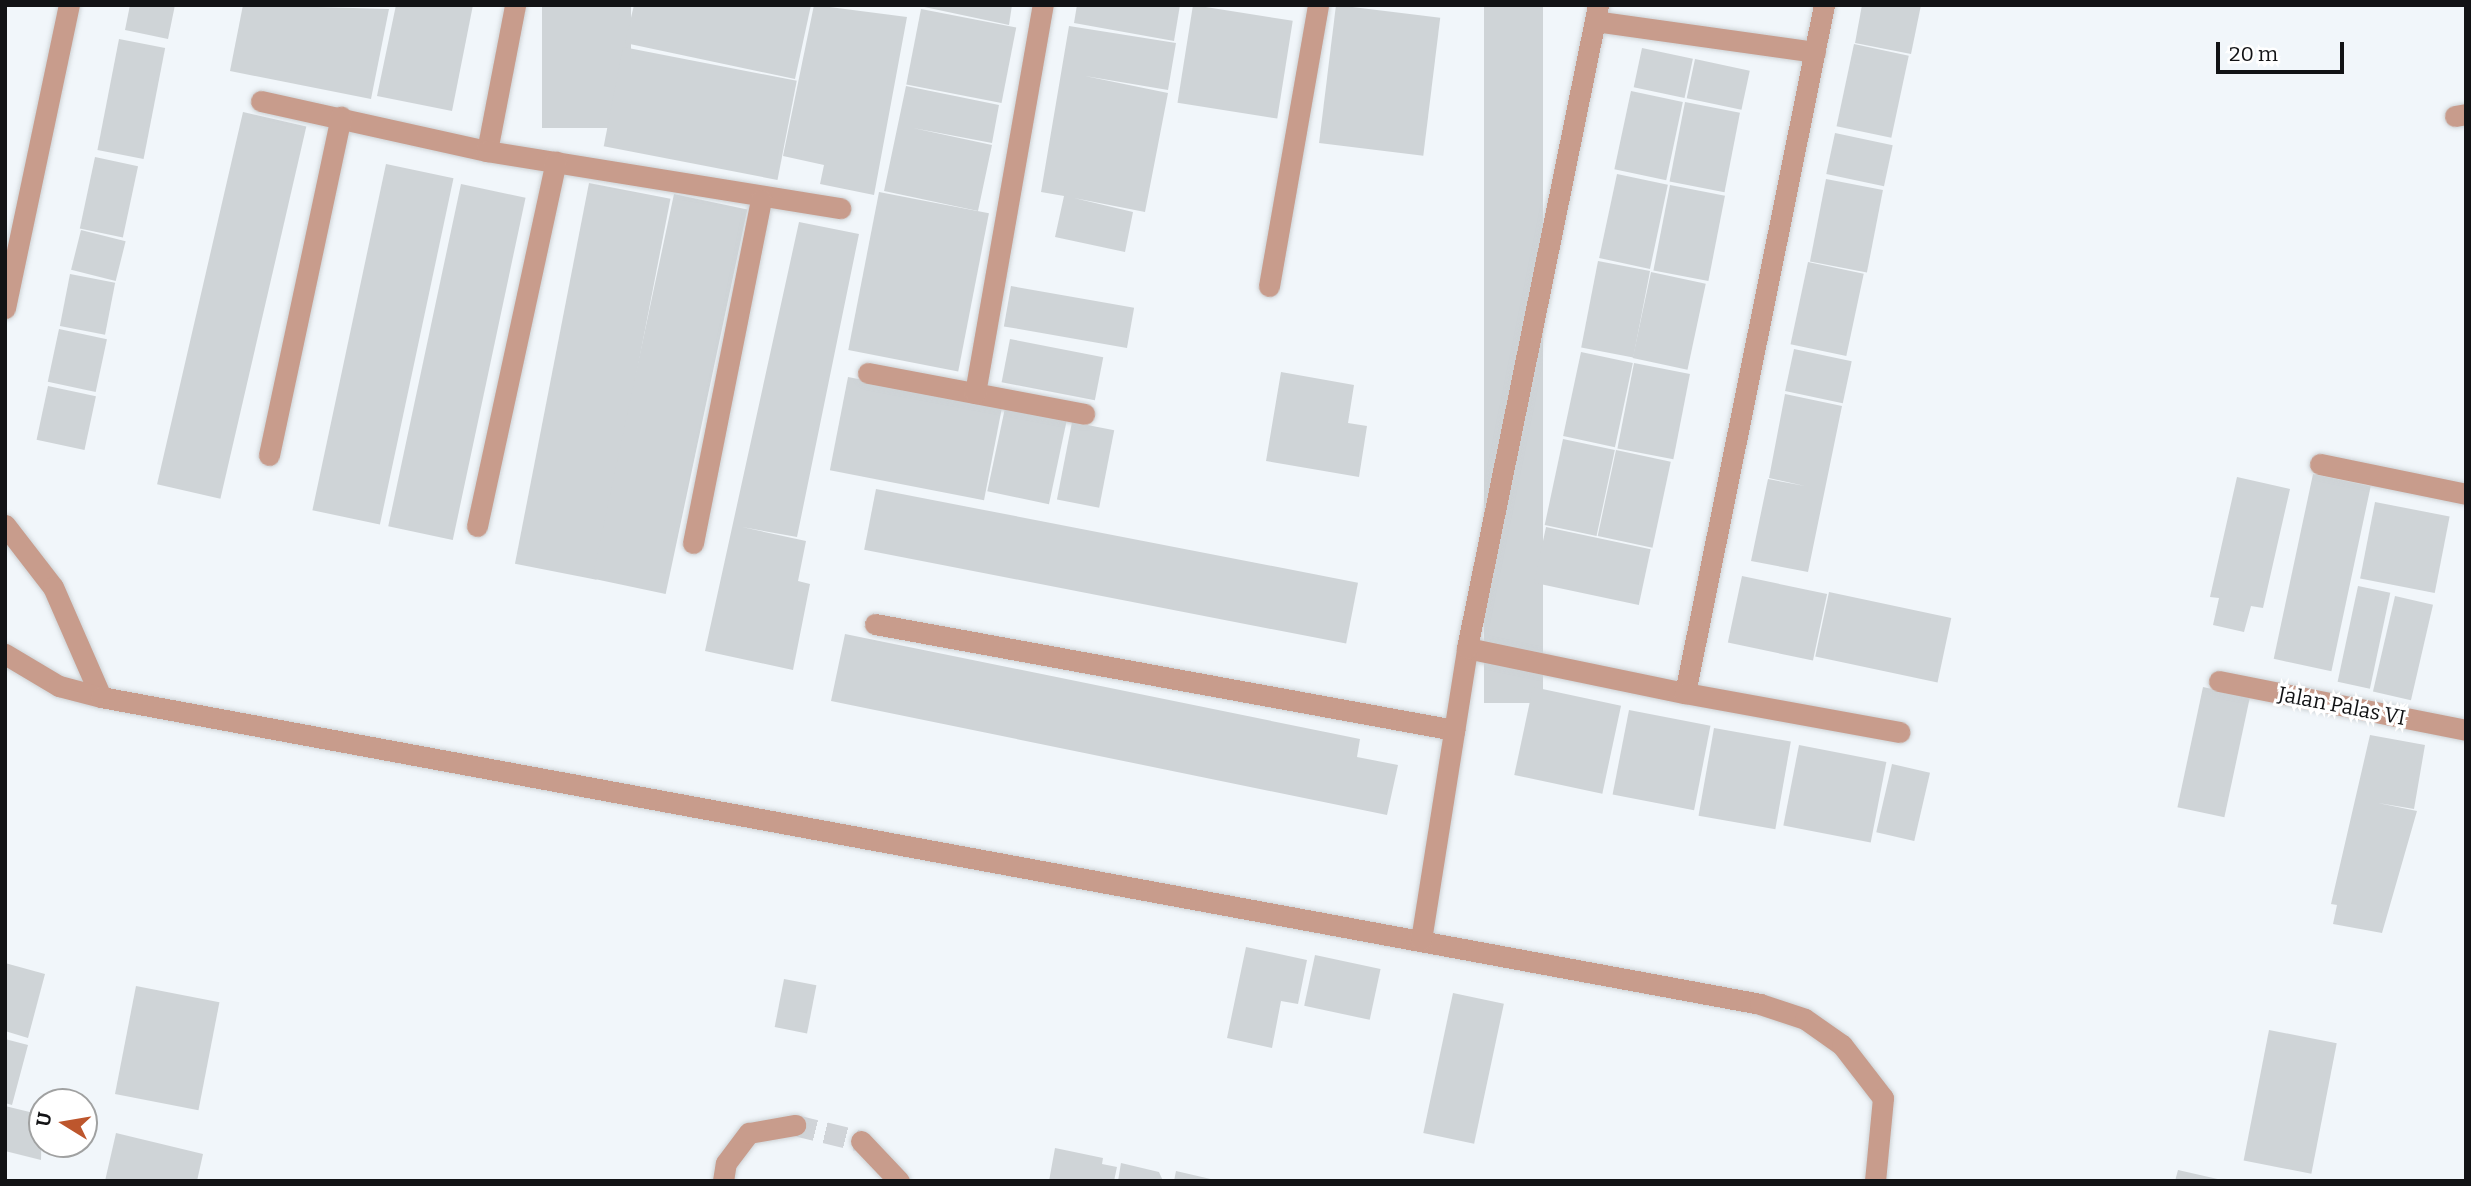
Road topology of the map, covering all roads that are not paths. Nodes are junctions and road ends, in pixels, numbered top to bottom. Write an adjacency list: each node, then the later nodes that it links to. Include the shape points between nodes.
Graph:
1 (69, 5): 15 (street)
2 (515, 5): 10 (street)
3 (1043, 5): 17 (street)
4 (1318, 5): 14 (street)
5 (1824, 5): 7 (street)
6 (1596, 13): 7 (street); 26 (street)
7 (1815, 52): 29 (street)
8 (261, 101): 9 (street)
9 (341, 117): 10 (street); 19 (street)
10 (487, 150): 11 (street)
11 (556, 161): 12 (street); 23 (street)
12 (761, 200): 13 (street); 24 (street)
13 (840, 208)
14 (1269, 286)
15 (5, 307)
16 (868, 373): 17 (street)
17 (975, 393): 18 (street)
18 (1084, 414)
19 (269, 455)
20 (2320, 464): 21 (street)
21 (2466, 494)
22 (5, 525): 30 (street, via 53,587)
23 (477, 526)
24 (693, 543)
25 (875, 624): 31 (street)
26 (1467, 648): 29 (street); 31 (street)
27 (5, 654): 30 (street, via 59,687)
28 (2219, 681): 32 (street, Jalan Palas VI)
29 (1685, 693): 33 (street)
30 (101, 697): 34 (street)
31 (1454, 730): 34 (street)
32 (2466, 730)
33 (1899, 732)
34 (1421, 940): 39 (street, via 1760,1004 1805,1019 1842,1045 1883,1098)
35 (795, 1125): 37 (street, via 749,1133 726,1163)
36 (861, 1141): 38 (street)
37 (723, 1181)
38 (899, 1181)
39 (1875, 1181)

